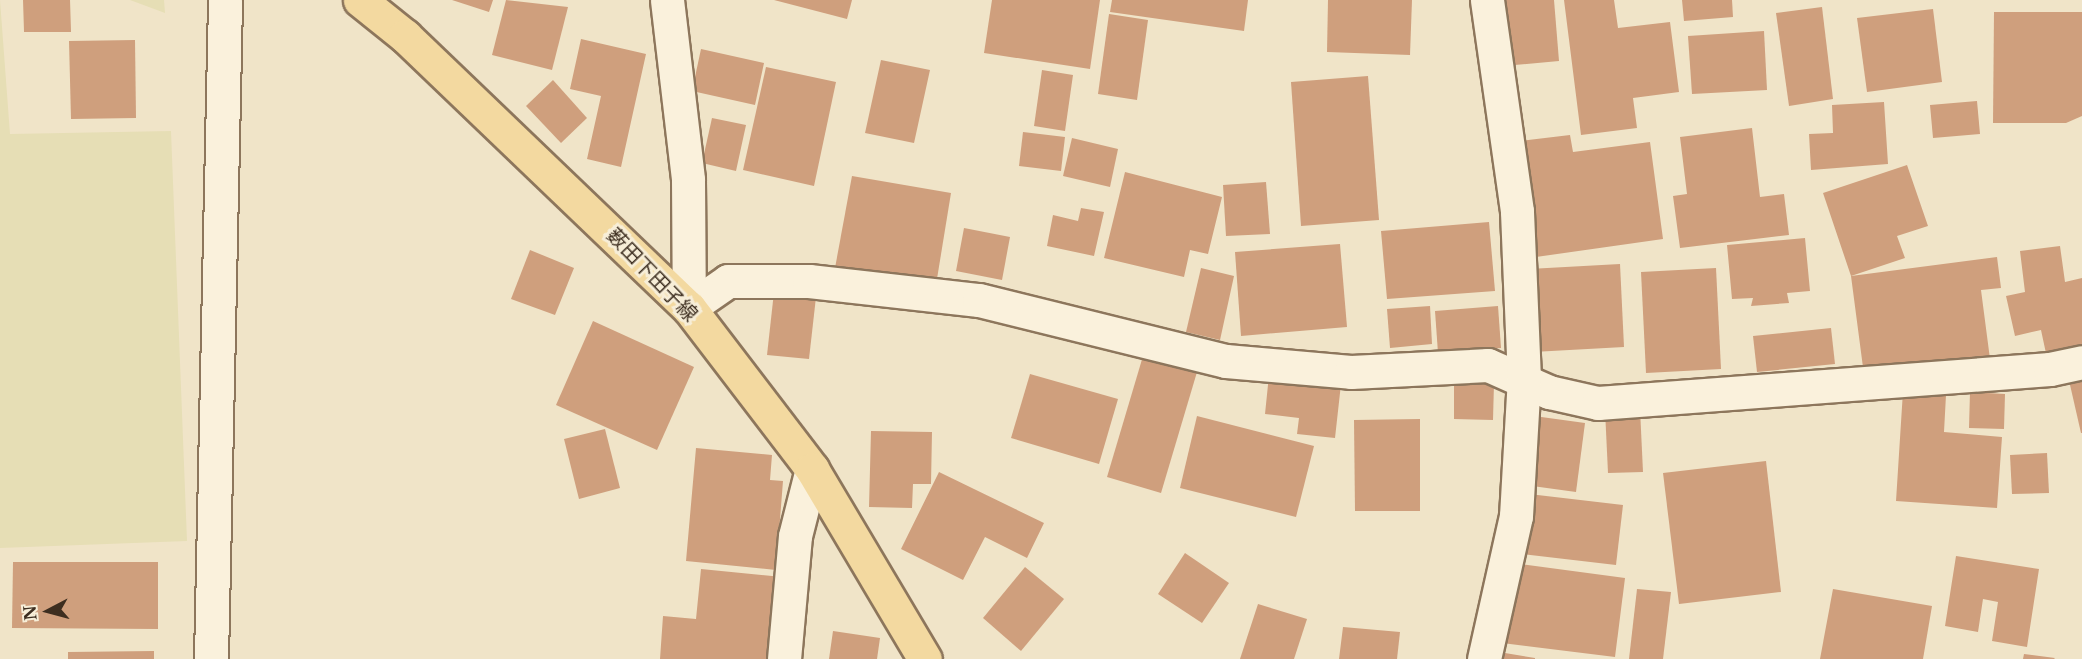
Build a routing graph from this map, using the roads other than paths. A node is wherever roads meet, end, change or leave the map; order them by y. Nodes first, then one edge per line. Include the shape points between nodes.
1 (225, 0) edge
2 (360, 0) edge
3 (667, 0) edge
4 (1487, 0) edge
5 (689, 308) junction
6 (2082, 362) edge
7 (1524, 379) junction
8 (812, 469) junction
9 (212, 659) edge
10 (784, 659) edge
11 (925, 659) edge
12 (1484, 659) edge

1 - 9 street
2 - 5 main road, 薮田下田子線 via 405,36
3 - 5 street via 688,180
4 - 7 street via 1517,211
5 - 7 street via 728,281 810,281 979,300 1226,361 1351,372 1488,365
5 - 8 main road, 薮田下田子線
6 - 7 street via 2050,369 1598,403 1550,392
7 - 12 street via 1516,516
8 - 10 street via 795,536
8 - 11 main road, 薮田下田子線

